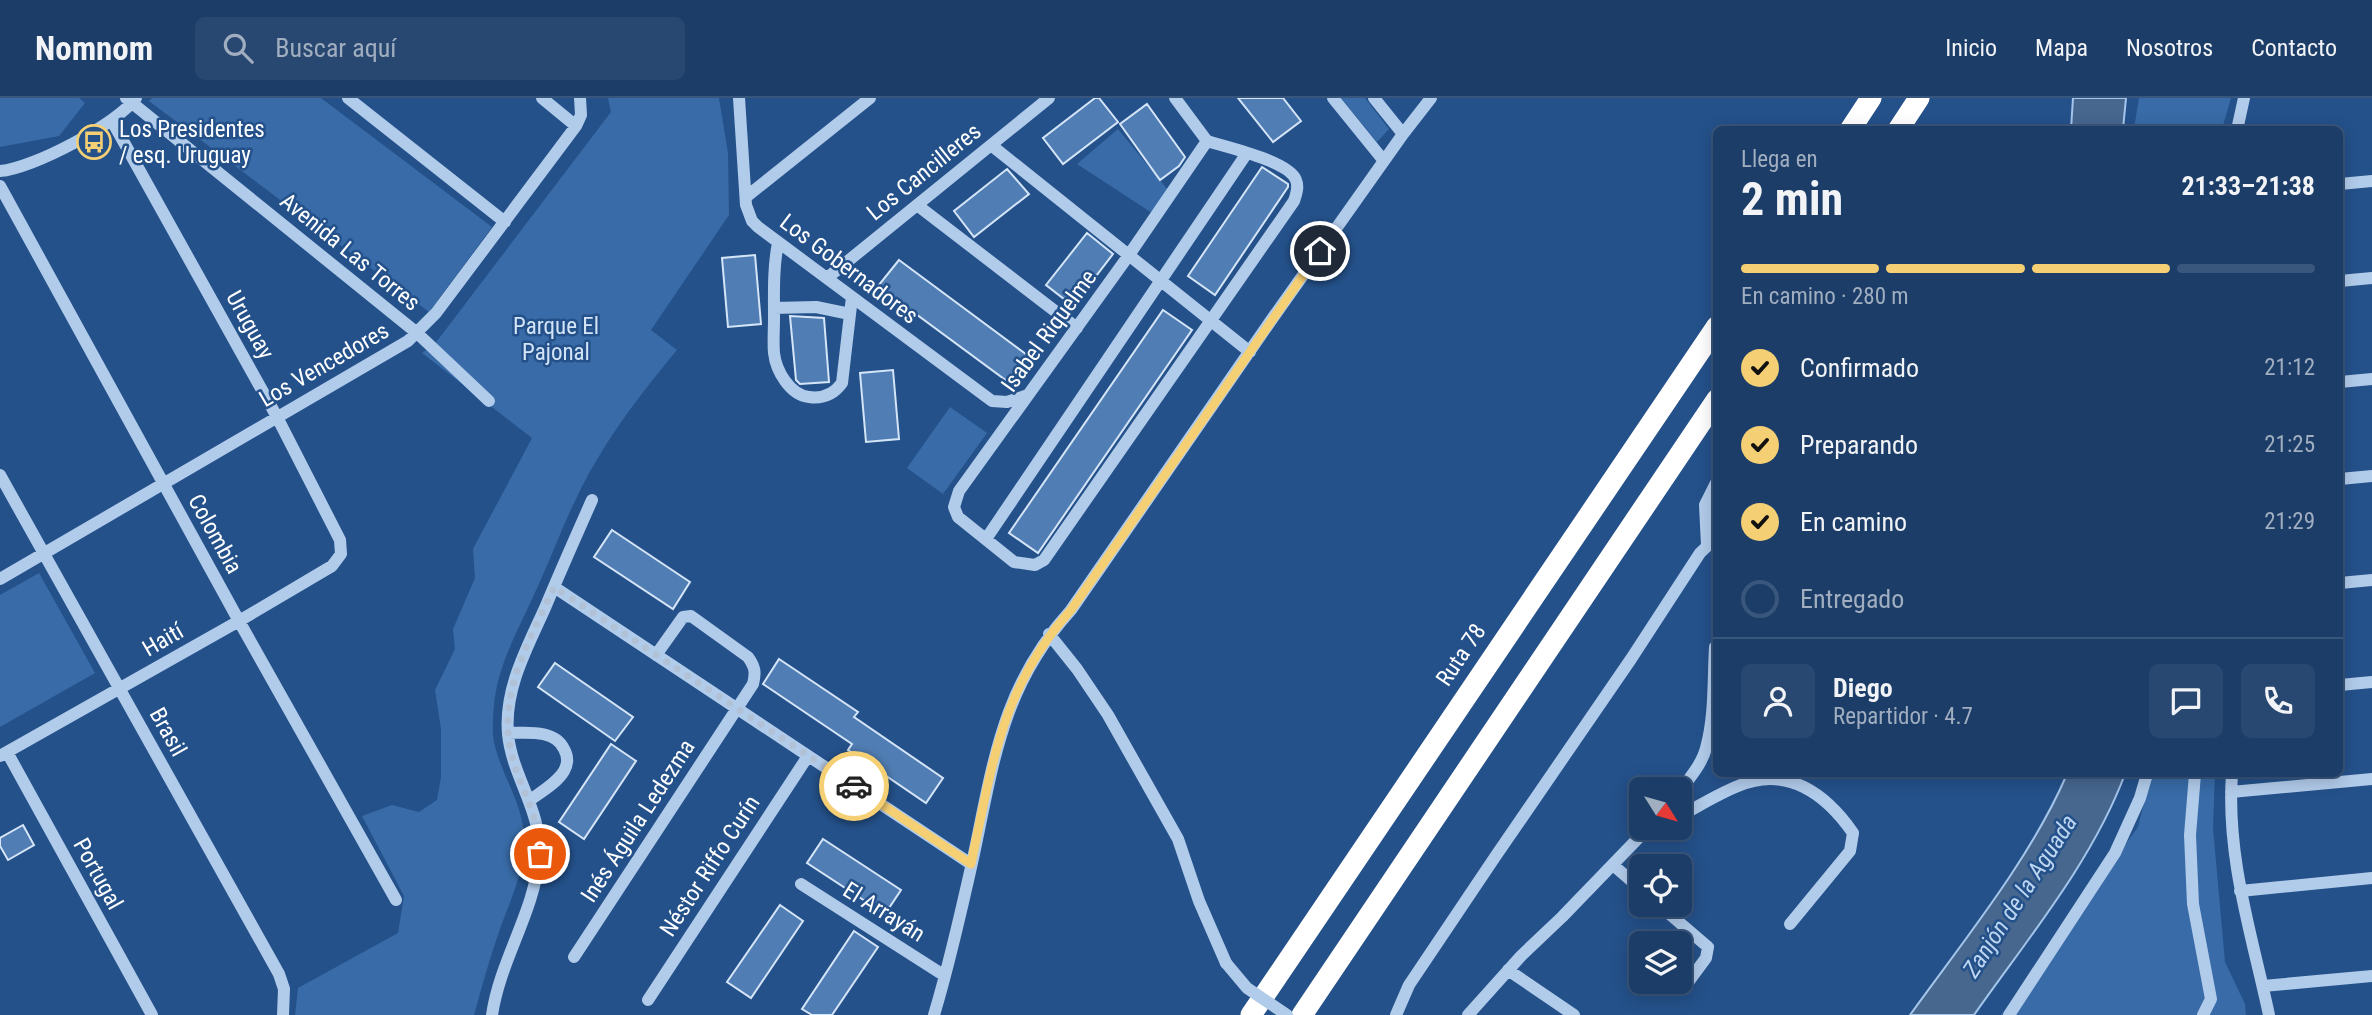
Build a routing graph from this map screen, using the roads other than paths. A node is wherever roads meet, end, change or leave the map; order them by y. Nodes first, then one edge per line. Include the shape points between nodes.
1 (348, 98) edge
2 (542, 98) edge
3 (579, 98) edge
4 (739, 98) edge
5 (870, 98) edge
6 (1049, 98) edge
7 (1175, 98) edge
8 (1333, 98) edge
9 (1374, 98) edge
10 (1871, 98) edge
11 (1919, 98) edge
12 (2244, 98) edge
13 (1428, 99) edge
14 (132, 100) edge
15 (112, 121) junction
16 (576, 126) junction
17 (1853, 126) edge
18 (1901, 126) edge
19 (2239, 126) edge
20 (1403, 134) junction
21 (1207, 141) junction
22 (991, 145) junction
23 (1247, 153) junction
24 (1384, 161) junction
25 (0, 171) edge
26 (2372, 181) edge
27 (2343, 184) edge
28 (0, 186) edge
29 (746, 197) junction
30 (917, 205) junction
31 (505, 222) junction
32 (778, 243) junction
33 (1129, 256) junction
34 (827, 278) junction
35 (2372, 278) edge
36 (2343, 281) edge
37 (1161, 283) junction
38 (852, 297) junction
39 (774, 308) junction
40 (850, 314) junction
41 (1211, 323) junction
42 (1077, 328) junction
43 (1713, 332) edge
44 (417, 333) junction
45 (1250, 352) junction
46 (2372, 379) edge
47 (2343, 382) edge
48 (1028, 394) junction
49 (489, 401) dead end
50 (1713, 405) edge
51 (277, 417) junction
52 (0, 475) edge
53 (2372, 476) edge
54 (2343, 479) edge
55 (163, 484) junction
56 (1713, 489) edge
57 (592, 500) dead end
58 (986, 539) junction
59 (1712, 541) edge
60 (44, 553) junction
61 (341, 554) joint
62 (0, 579) edge
63 (2372, 580) edge
64 (2343, 583) edge
65 (554, 587) junction
66 (239, 621) junction
67 (1049, 634) junction
68 (656, 655) junction
69 (2372, 682) edge
70 (2343, 685) edge
71 (120, 689) junction
72 (1713, 695) edge
73 (737, 708) junction
74 (508, 733) junction
75 (3, 754) edge
76 (808, 756) junction
77 (1690, 777) edge
78 (2146, 777) edge
79 (2195, 777) edge
80 (2232, 777) edge
81 (2372, 779) edge
82 (2231, 792) junction
83 (530, 800) junction
84 (1692, 810) edge
85 (1636, 840) edge
86 (971, 864) junction
87 (1613, 865) junction
88 (2372, 878) edge
89 (1629, 879) edge
90 (801, 884) dead end
91 (2240, 891) junction
92 (396, 900) dead end
93 (1673, 917) edge
94 (1790, 924) dead end
95 (1689, 931) edge
96 (1692, 933) edge
97 (575, 957) dead end
98 (1508, 970) junction
99 (945, 976) junction
100 (2372, 976) edge
101 (1692, 977) edge
102 (2263, 986) junction
103 (648, 1000) dead end
104 (152, 1015) edge
105 (283, 1015) edge
106 (492, 1015) edge
107 (934, 1015) edge
108 (1251, 1015) edge
109 (1287, 1015) edge
110 (1302, 1015) edge
111 (1396, 1015) edge
112 (1468, 1015) edge
113 (1574, 1015) edge
114 (2008, 1015) edge
115 (2203, 1015) edge
116 (2269, 1015) edge

1 - 31 street
2 - 16 street
3 - 16 street via 582,109
4 - 29 street, Los Gobernadores
5 - 29 street
6 - 22 street, Los Cancilleres
7 - 21 street
8 - 24 street
9 - 20 street
10 - 17 highway
11 - 18 highway
12 - 19 street
13 - 20 street
14 - 15 street
14 - 44 street, Avenida Las Torres
15 - 25 street via 26,166
15 - 51 street, Uruguay
16 - 31 street, Los Vencedores
20 - 24 street
21 - 23 street
21 - 33 street, Isabel Riquelme
22 - 30 street, Los Cancilleres
22 - 33 street
23 - 37 street
23 - 41 street via 1290,172 1298,188 1294,201
24 - 45 street
26 - 27 street
28 - 55 street, Colombia
29 - 32 street, Los Gobernadores via 752,221
30 - 34 street, Los Cancilleres
30 - 42 street
31 - 44 street, Los Vencedores
32 - 34 street, Los Gobernadores
32 - 39 street
33 - 37 street
33 - 42 street, Isabel Riquelme
34 - 38 street, Los Gobernadores
35 - 36 street
37 - 41 street
37 - 58 street
38 - 40 street
38 - 48 street, Los Gobernadores via 992,401 1007,402
39 - 40 street via 816,307
39 - 40 street via 774,354 780,375 806,397 836,392 842,383
41 - 45 street
41 - 58 street via 1044,560 1035,565 1014,562
42 - 48 street, Isabel Riquelme
43 - 108 highway, Ruta 78
44 - 49 street, Avenida Las Torres
44 - 51 street, Los Vencedores
45 - 67 street via 1071,610
46 - 47 street
48 - 58 street, Isabel Riquelme via 959,491 954,508 958,517
50 - 110 highway
51 - 55 street, Los Vencedores
51 - 61 street, Uruguay via 340,540
52 - 60 street, Brasil
53 - 54 street
55 - 60 street, Los Vencedores
55 - 66 street, Colombia
56 - 59 street via 1705,505
57 - 65 street
59 - 111 street via 1416,975
60 - 62 street, Los Vencedores
60 - 71 street, Brasil
61 - 66 street, Haití via 332,566
63 - 64 street
65 - 68 street
65 - 74 street via 516,674 508,705
66 - 71 street, Haití
66 - 92 street, Colombia
67 - 86 street via 1013,698
67 - 109 street, bridge via 1108,715 1178,839 1226,963 1247,988
68 - 73 street
68 - 73 street, Inés Águila Ledezma via 683,617 691,616 754,665 753,684
69 - 70 street
71 - 75 street, Haití
71 - 105 street, Brasil via 279,974 284,989
72 - 77 street via 1706,749
73 - 76 street
73 - 97 street, Inés Águila Ledezma
74 - 83 street
74 - 83 street via 553,737 568,756 565,770
75 - 104 street, Portugal
76 - 86 street
76 - 103 street, Néstor Riffo Curín
78 - 114 street via 2115,852
79 - 115 street via 2190,835 2193,904 2211,999
80 - 82 street
81 - 82 street
82 - 91 street
83 - 106 street via 539,839 538,869
84 - 94 street via 1741,785 1771,779 1800,783 1843,819 1853,833 1850,851
85 - 87 street
86 - 99 street
87 - 89 street
87 - 98 street
88 - 91 street
90 - 99 street, El Arrayán
91 - 102 street
93 - 95 street
96 - 101 street via 1708,947
98 - 112 street
98 - 113 street
99 - 107 street
100 - 102 street
102 - 116 street

